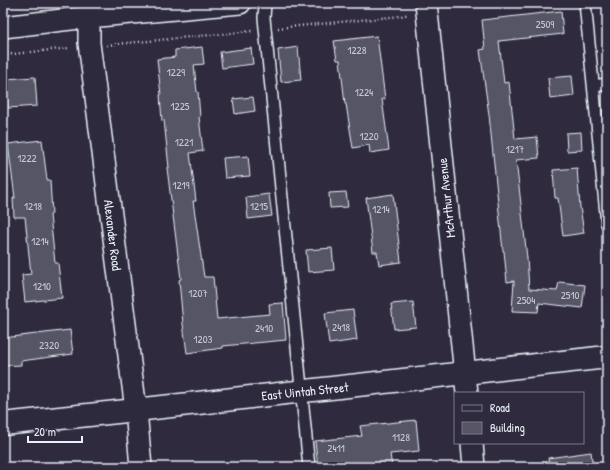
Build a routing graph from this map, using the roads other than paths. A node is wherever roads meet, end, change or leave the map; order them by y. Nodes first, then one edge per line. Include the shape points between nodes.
1 (240, 3) edge
2 (265, 3) edge
3 (585, 3) edge
4 (426, 6) edge
5 (89, 10) edge
6 (3, 27) edge
7 (607, 84) edge
8 (594, 86) junction
9 (607, 224) edge
10 (607, 358) edge
11 (466, 383) edge
12 (302, 391) junction
13 (136, 410) junction
14 (3, 424) edge
15 (472, 444) edge
16 (141, 467) edge
17 (309, 467) edge
18 (474, 467) edge

1 - 5 street
2 - 12 lane via 265,29
3 - 8 lane
4 - 11 street, McArthur Avenue
5 - 6 street
5 - 13 street, Alexander Road via 89,46
7 - 8 lane
8 - 9 lane
10 - 11 main road, East Uintah Street
11 - 12 main road, East Uintah Street
12 - 13 main road, East Uintah Street
12 - 17 lane
13 - 14 main road, East Uintah Street
13 - 16 street, Alexander Road
15 - 18 street

